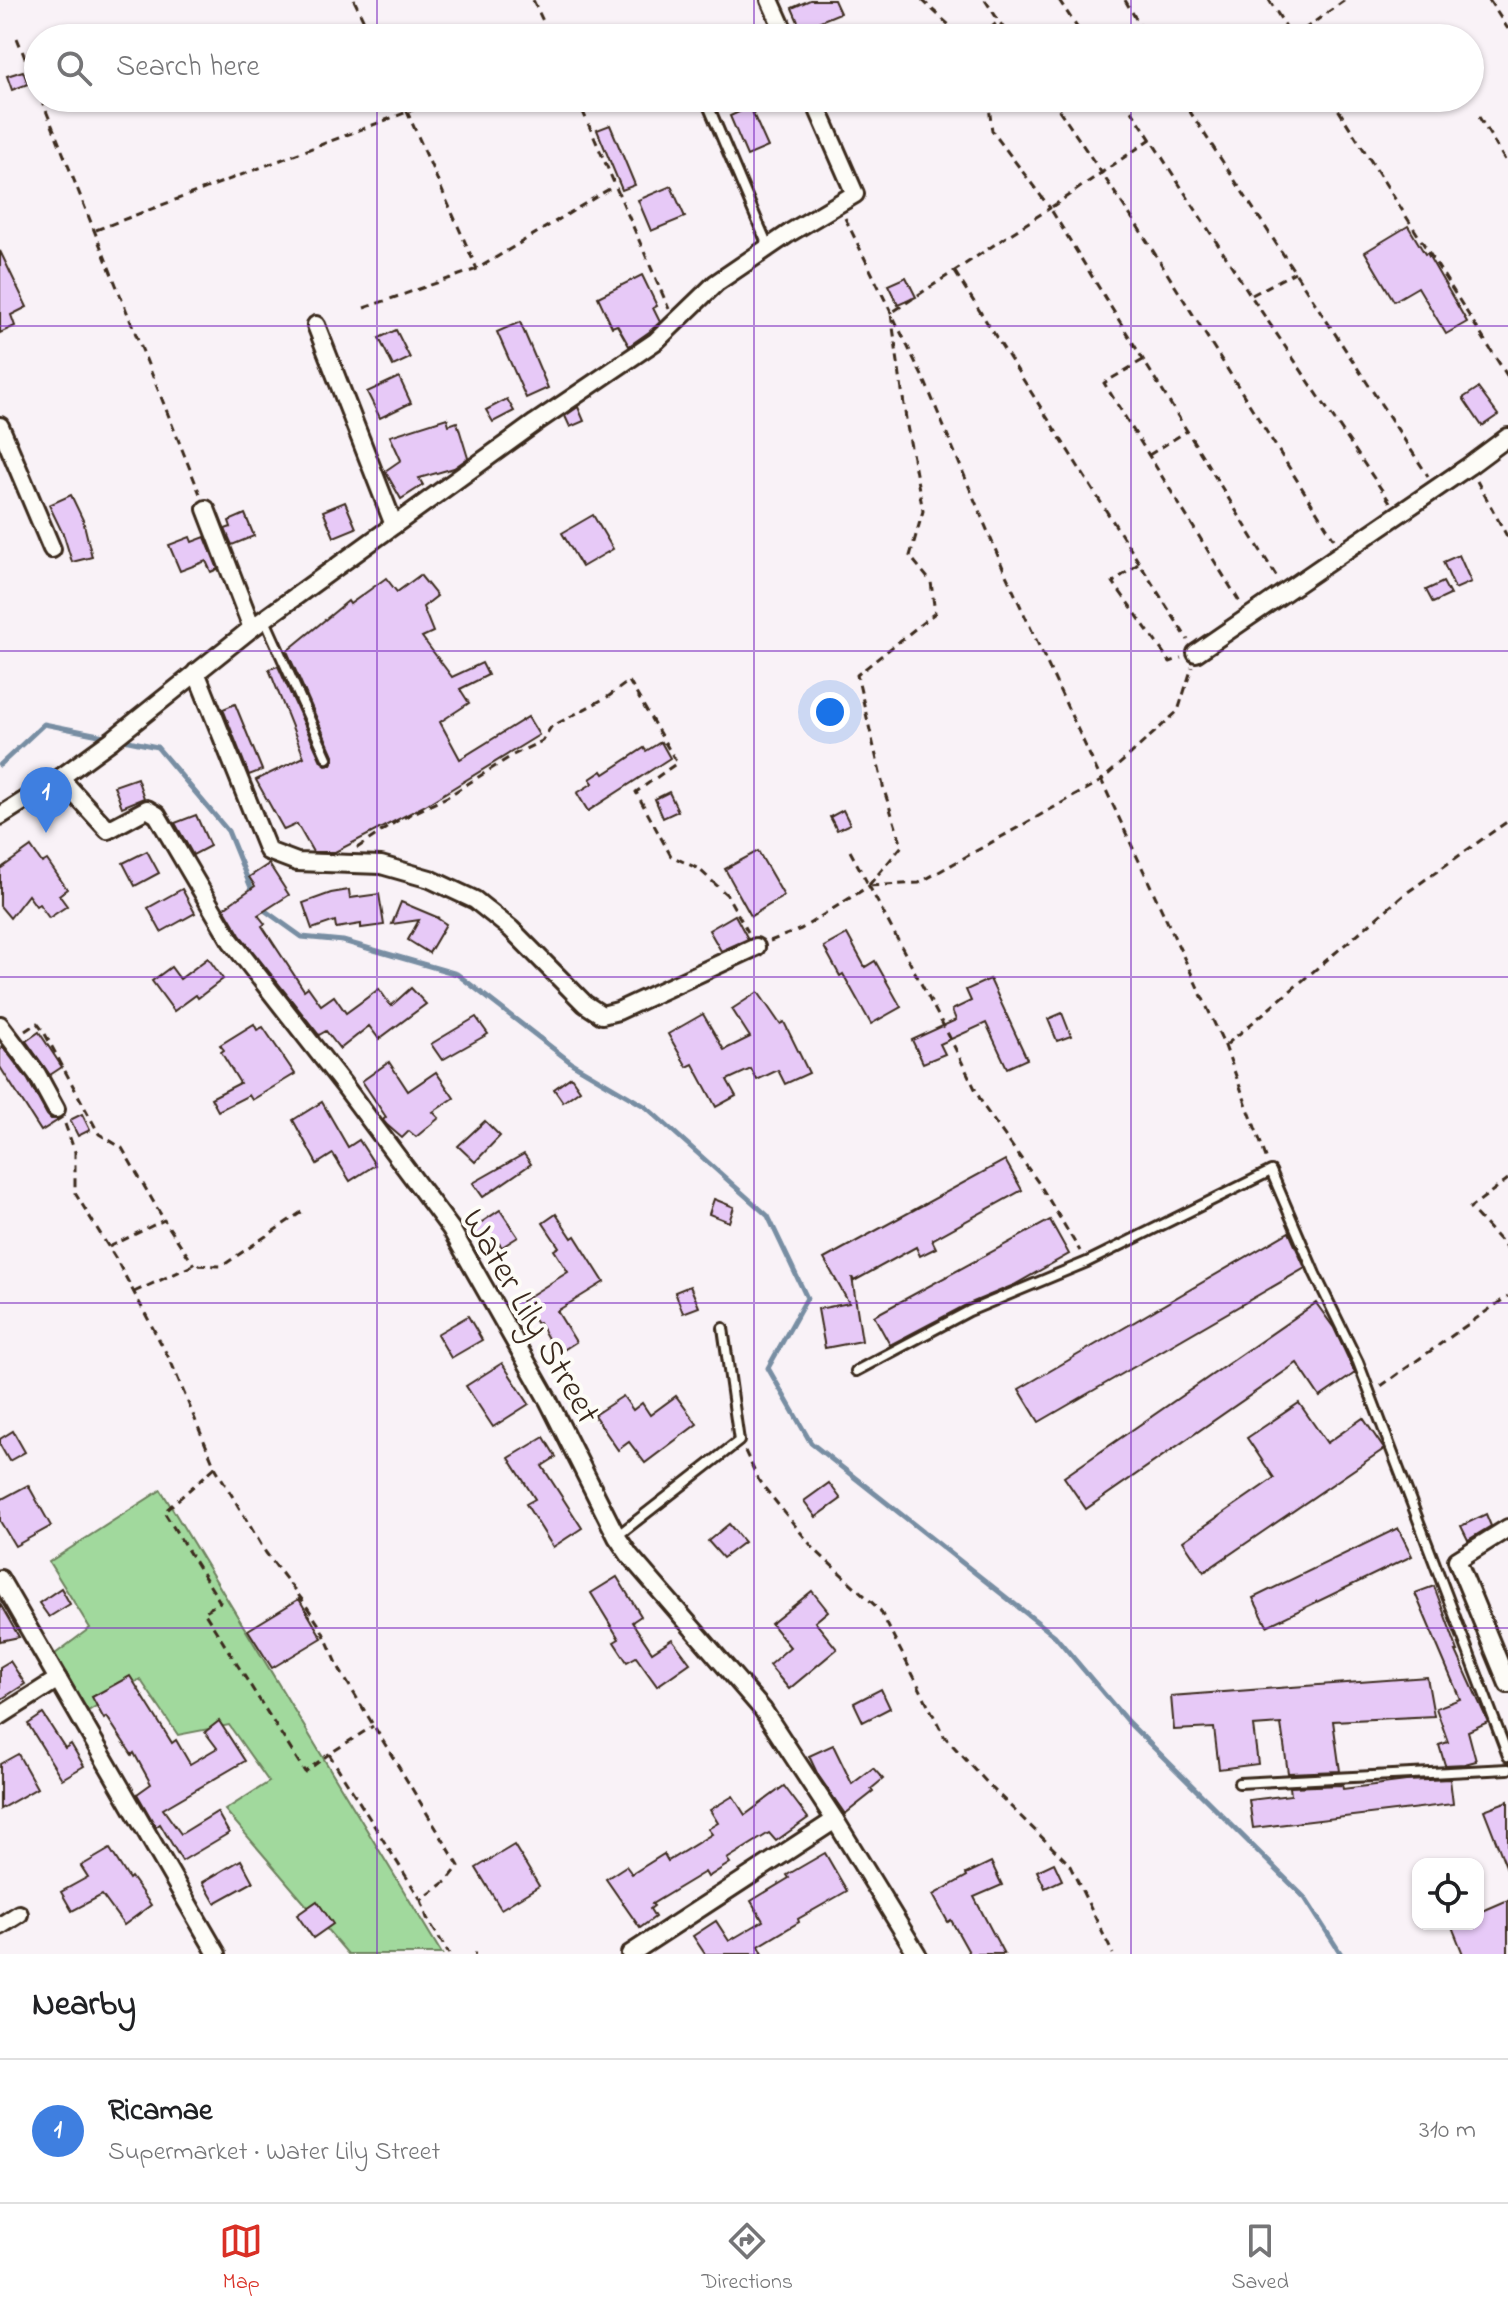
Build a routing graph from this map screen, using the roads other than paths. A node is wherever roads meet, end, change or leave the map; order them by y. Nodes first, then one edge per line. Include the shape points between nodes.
1 (770, 0) edge
2 (781, 24) edge
3 (711, 112) edge
4 (819, 112) edge
5 (769, 247) junction
6 (316, 325) dead end
7 (0, 426) edge
8 (1508, 437) edge
9 (206, 509) road end
10 (394, 525) junction
11 (52, 549) dead end
12 (258, 624) junction
13 (1196, 653) road end
14 (196, 672) junction
15 (327, 758) dead end
16 (60, 778) junction
17 (0, 816) edge
18 (756, 947) road end
19 (0, 1025) edge
20 (56, 1109) road end
21 (723, 1328) dead end
22 (856, 1371) dead end
23 (1508, 1528) edge
24 (617, 1537) junction
25 (0, 1579) edge
26 (58, 1679) junction
27 (1508, 1684) edge
28 (0, 1716) edge
29 (1508, 1756) edge
30 (1508, 1769) edge
31 (1239, 1783) dead end
32 (835, 1820) junction
33 (19, 1914) dead end
34 (0, 1926) edge
35 (217, 1954) edge
36 (630, 1954) edge
37 (917, 1954) edge

1 - 2 street
3 - 5 lane
4 - 5 street via 855,194
5 - 10 street via 716,283 656,341
6 - 10 street
7 - 11 street
8 - 13 street
9 - 12 street
10 - 12 street
12 - 14 street
12 - 15 lane
14 - 16 street
14 - 18 street via 268,851 297,862 381,865 475,900 602,1015
16 - 17 street
16 - 24 street, Water Lily Street via 108,830 147,809 157,815 231,941 451,1229 548,1400
19 - 20 street
21 - 24 lane via 739,1441
22 - 29 lane via 969,1311 1087,1262 1271,1171 1358,1362
23 - 27 street via 1457,1560
24 - 32 street, Water Lily Street via 763,1710
25 - 26 street
26 - 28 street
26 - 35 street
30 - 31 lane
32 - 36 street
32 - 37 street, Water Lily Street
33 - 34 street

